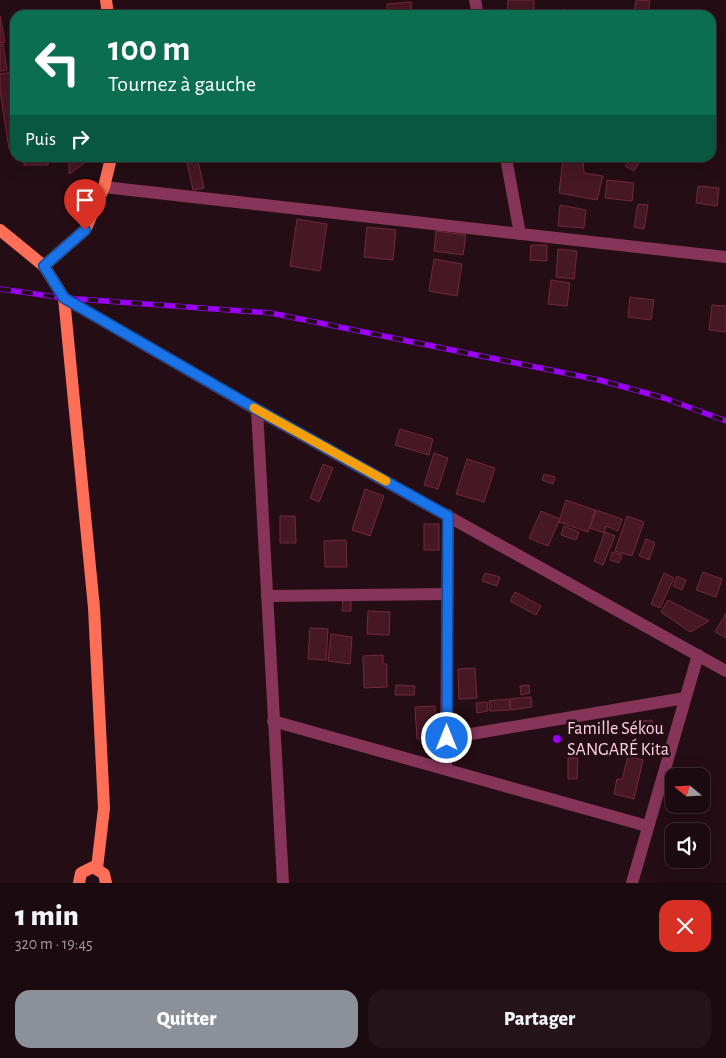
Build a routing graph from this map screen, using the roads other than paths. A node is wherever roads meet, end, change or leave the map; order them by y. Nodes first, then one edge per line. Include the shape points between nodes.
1 (110, 162) edge
2 (507, 162) edge
3 (104, 187) junction
4 (0, 230) edge
5 (520, 234) junction
6 (726, 257) edge
7 (44, 266) junction
8 (64, 298) junction
9 (258, 410) junction
10 (448, 516) junction
11 (448, 594) junction
12 (267, 596) junction
13 (698, 655) junction
14 (726, 671) edge
15 (685, 698) junction
16 (273, 721) junction
17 (447, 738) junction
18 (446, 769) junction
19 (647, 826) junction
20 (98, 868) junction
21 (79, 883) edge
22 (106, 883) edge
23 (284, 883) edge
24 (632, 883) edge

1 - 3 main road
2 - 5 street
3 - 5 street
3 - 7 main road via 85,230
4 - 7 main road
5 - 6 street
7 - 8 main road
8 - 9 street
8 - 20 main road via 94,608 104,808
9 - 10 street
9 - 12 street
10 - 11 street
10 - 13 street
11 - 12 street
11 - 17 street
12 - 16 street
13 - 14 street
13 - 15 street
15 - 17 street
15 - 19 street
16 - 18 street
16 - 23 street
17 - 18 street
18 - 19 street
19 - 24 street
20 - 21 main road via 81,873
20 - 22 main road

